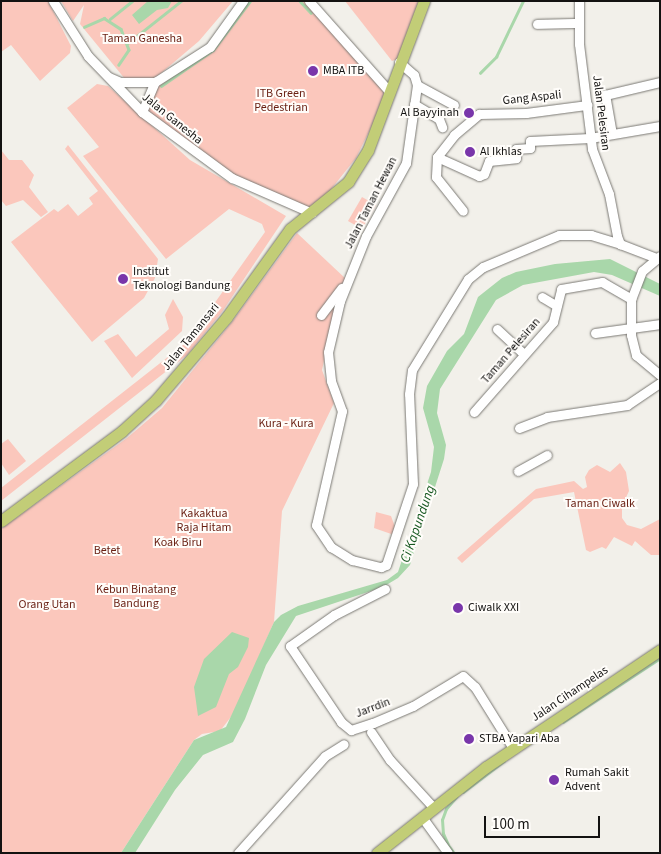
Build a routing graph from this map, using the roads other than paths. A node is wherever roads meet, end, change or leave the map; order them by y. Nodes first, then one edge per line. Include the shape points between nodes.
1 (53, 1) edge
2 (243, 1) edge
3 (310, 1) edge
4 (424, 1) edge
5 (579, 1) edge
6 (579, 23) junction
7 (537, 24) dead end
8 (399, 62) junction
9 (105, 75) junction
10 (156, 82) junction
11 (660, 82) edge
12 (418, 86) junction
13 (389, 91) junction
14 (414, 104) junction
15 (587, 105) junction
16 (454, 106) dead end
17 (142, 112) junction
18 (660, 126) edge
19 (442, 127) dead end
20 (612, 134) junction
21 (590, 138) junction
22 (437, 157) junction
23 (463, 211) dead end
24 (312, 213) junction
25 (620, 244) junction
26 (658, 257) edge
27 (347, 283) junction
28 (542, 297) dead end
29 (631, 299) junction
30 (558, 306) junction
31 (321, 315) dead end
32 (660, 324) edge
33 (497, 329) dead end
34 (631, 330) junction
35 (595, 332) dead end
36 (524, 354) junction
37 (660, 375) edge
38 (660, 383) edge
39 (474, 412) dead end
40 (519, 428) dead end
41 (547, 455) dead end
42 (518, 471) dead end
43 (1, 521) edge
44 (385, 589) dead end
45 (660, 650) edge
46 (371, 732) dead end
47 (344, 744) dead end
48 (513, 748) junction
49 (434, 808) junction
50 (422, 817) junction
51 (238, 853) edge
52 (377, 853) edge
53 (448, 853) edge

1 - 9 street, Jalan Ganesha via 78,43
2 - 10 street via 210,47
3 - 13 street
4 - 8 main road, Jalan Tamansari
5 - 6 street, Jalan Pelesiran
6 - 7 street
6 - 15 street, Jalan Pelesiran
8 - 12 street via 414,75
8 - 13 main road, Jalan Tamansari
9 - 10 street via 120,82
9 - 17 street, Jalan Ganesha
10 - 17 street
11 - 20 street via 605,95
12 - 14 street, Jalan Taman Hewan
12 - 16 street
13 - 24 main road, Jalan Tamansari via 358,167 344,187
14 - 19 street via 438,119
14 - 27 street, Jalan Taman Hewan via 406,163 366,236
15 - 21 street, Jalan Pelesiran
15 - 22 street, Gang Aspali via 526,113 479,114 454,135
17 - 24 street, Jalan Ganesha via 232,178
18 - 20 street
20 - 21 street
21 - 22 street via 530,141 530,148 516,149 516,158 489,161 484,174 479,176
21 - 25 street, Jalan Pelesiran via 609,194
22 - 23 street via 436,177
24 - 43 main road, Jalan Tamansari via 290,229 226,318 156,400 122,431
25 - 26 street
25 - 27 street, Jalan Taman Hewan via 591,235 559,235 483,267 465,282 412,370 409,405 414,484 390,557 380,568 343,555 326,541 316,525 342,411 328,365 340,301
26 - 29 street via 642,272
27 - 31 street
28 - 30 street
29 - 30 street, Taman Pelesiran via 610,285 596,281 561,289
29 - 34 street
30 - 36 street, Taman Pelesiran via 553,322
32 - 34 street
33 - 36 street
34 - 35 street
34 - 37 street via 636,356
36 - 39 street, Taman Pelesiran
38 - 40 street via 627,405 547,417
41 - 42 street
44 - 48 street, Jarrdin via 334,615 290,646 341,722 351,730 373,723 412,706 463,676 475,687
45 - 48 main road, Jalan Cihampelas
46 - 49 street via 390,760
47 - 51 street via 325,756
48 - 49 main road, Jalan Cihampelas
49 - 50 main road, Jalan Cihampelas
50 - 52 main road, Jalan Cihampelas
50 - 53 street

